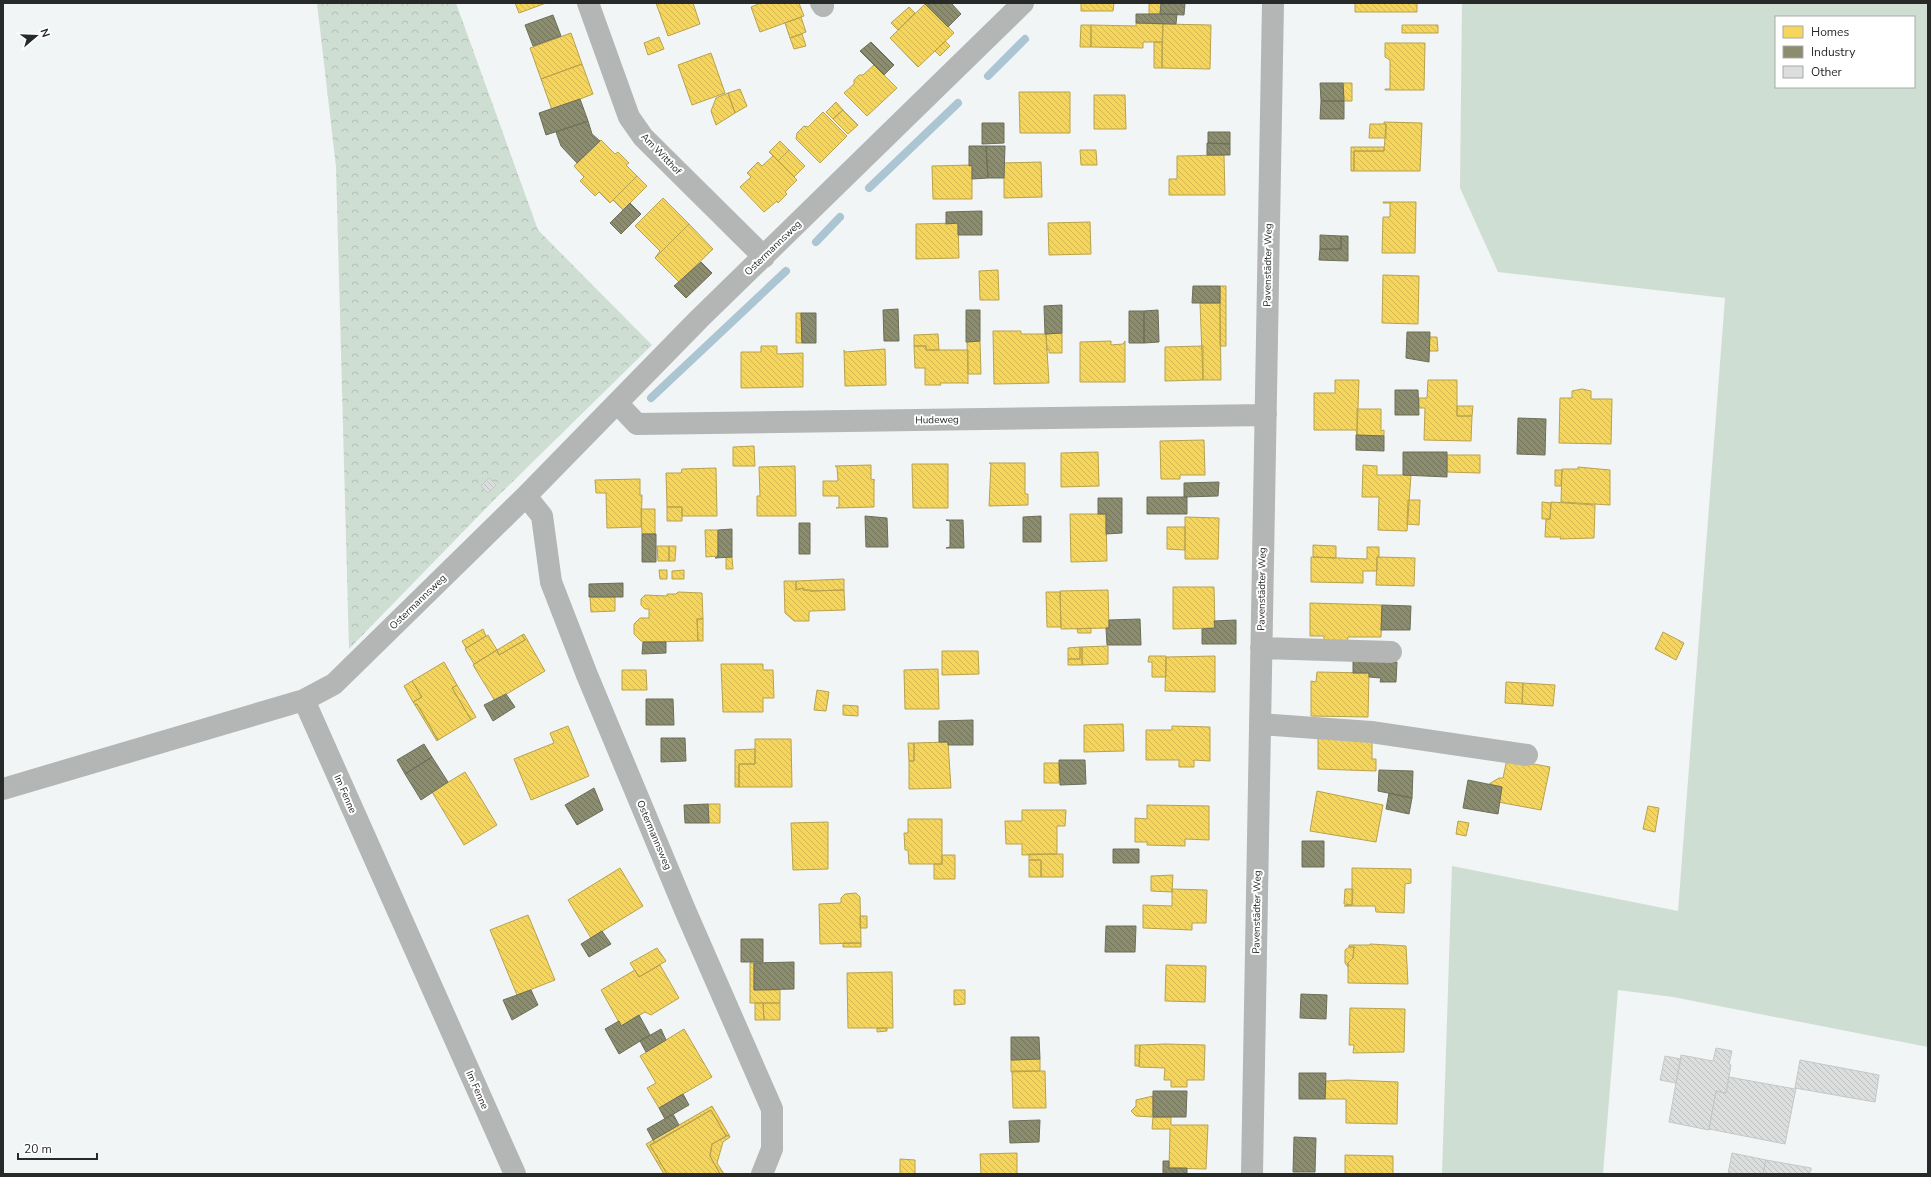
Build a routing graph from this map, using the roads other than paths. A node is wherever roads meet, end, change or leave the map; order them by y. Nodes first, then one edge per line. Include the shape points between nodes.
1 (588, 3) edge
2 (1023, 3) edge
3 (1273, 3) edge
4 (764, 257) junction
5 (617, 403) junction
6 (1266, 415) junction
7 (526, 496) junction
8 (1261, 648) junction
9 (1391, 652) dead end
10 (304, 700) junction
11 (1260, 724) junction
12 (1527, 755) dead end
13 (3, 789) edge
14 (515, 1174) edge
15 (762, 1174) edge
16 (1252, 1174) edge

1 - 4 street, Am Witthof via 629,117 640,132
2 - 4 street, Ostermannsweg
3 - 6 street, Pavenstädter Weg
4 - 5 street, Ostermannsweg
5 - 6 street, Hudeweg via 637,424
5 - 7 street, Ostermannsweg
6 - 8 street, Pavenstädter Weg
7 - 10 street, Ostermannsweg via 334,684
7 - 15 street, Ostermannsweg via 542,516 551,582 587,675 772,1109 772,1149
8 - 9 street
8 - 11 street, Pavenstädter Weg
10 - 13 street
10 - 14 street, Im Fenne
11 - 12 street via 1371,732
11 - 16 street, Pavenstädter Weg

